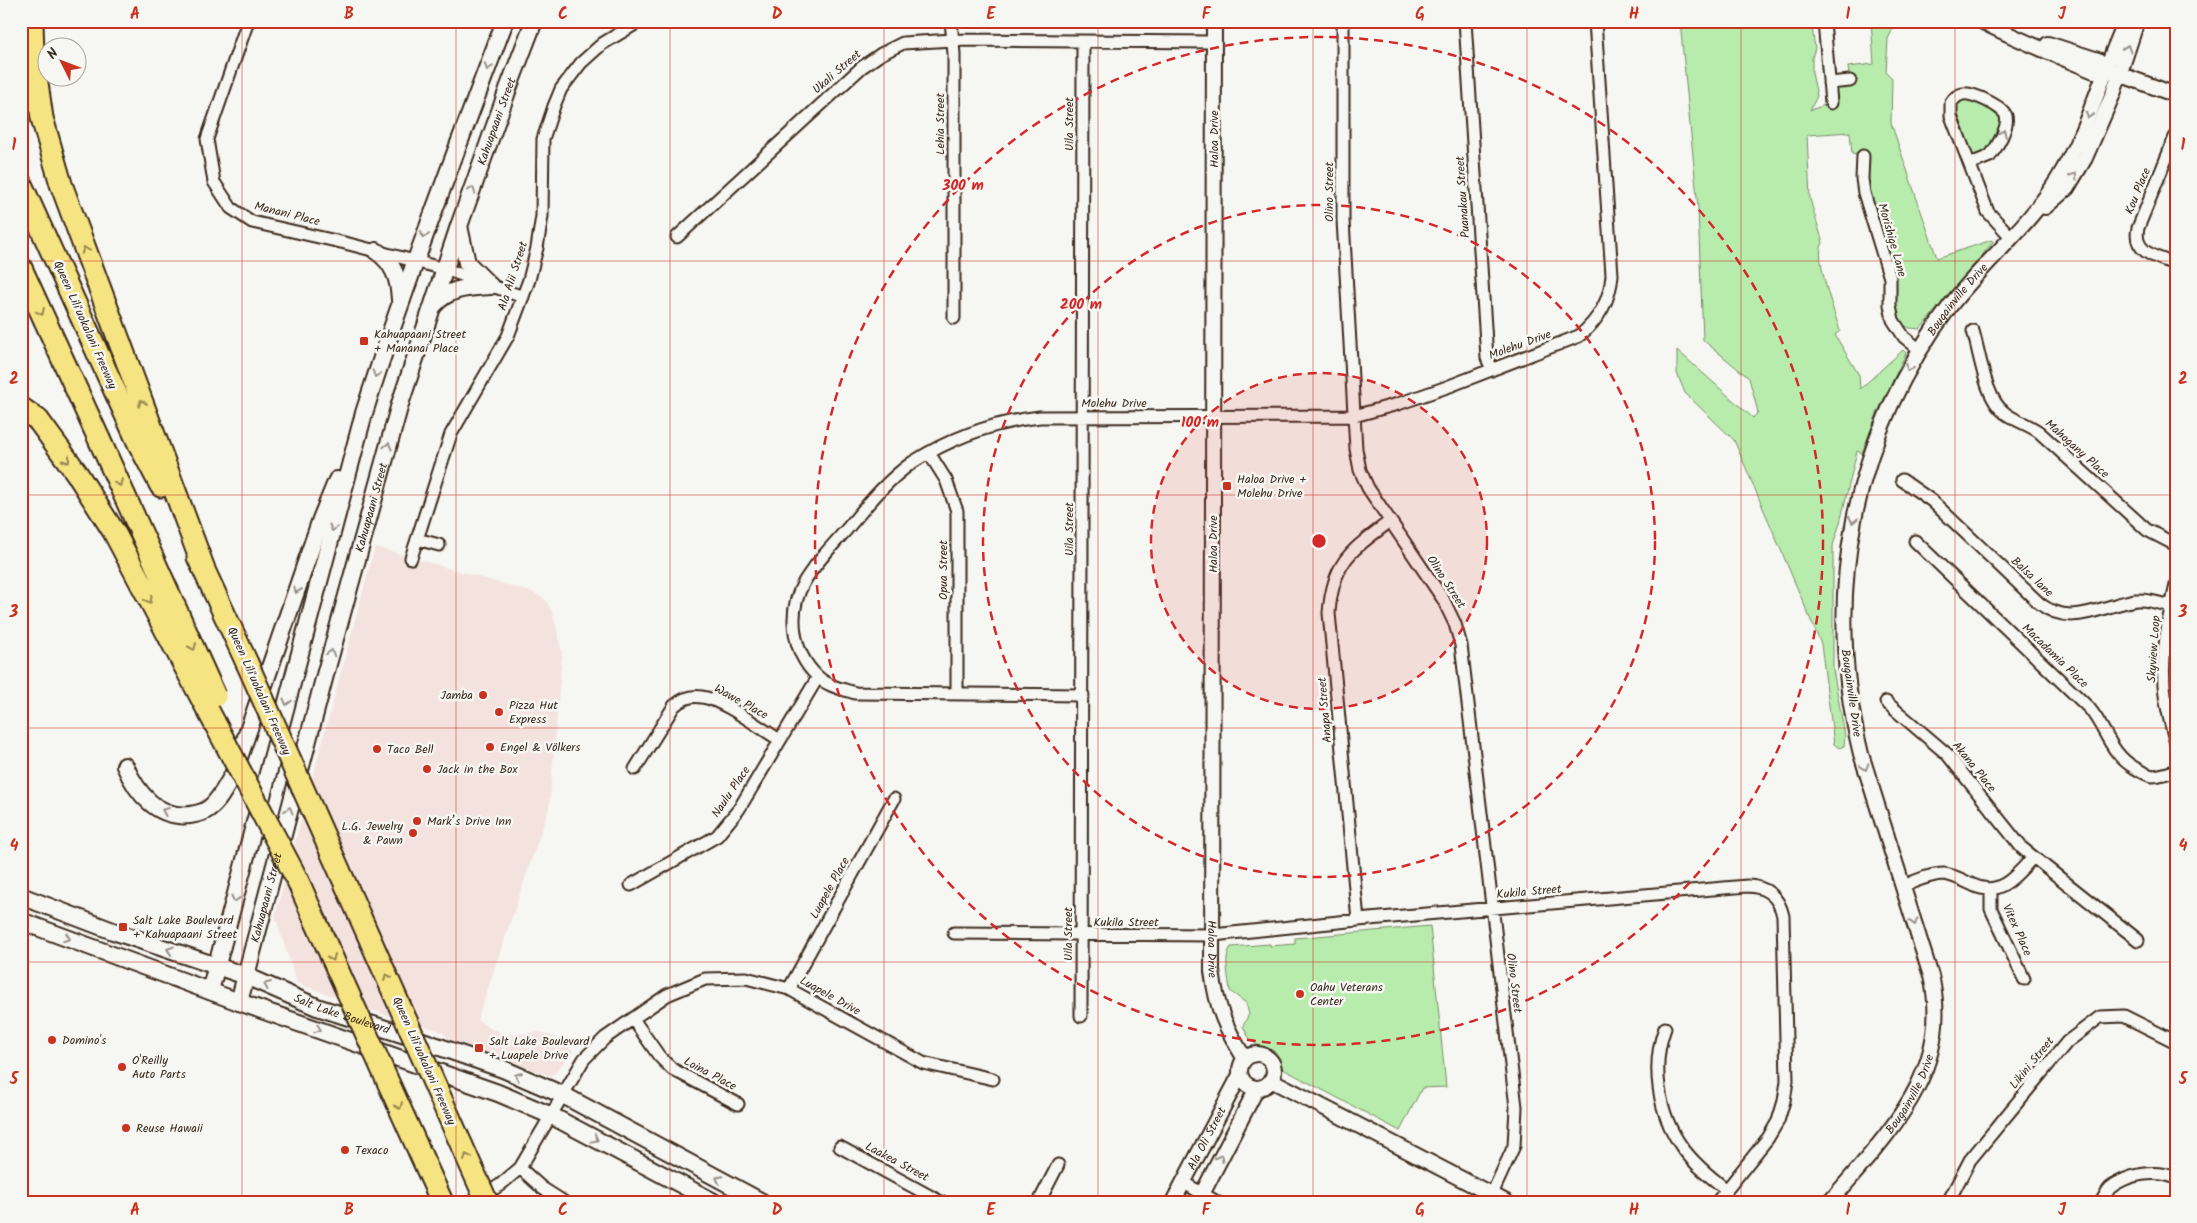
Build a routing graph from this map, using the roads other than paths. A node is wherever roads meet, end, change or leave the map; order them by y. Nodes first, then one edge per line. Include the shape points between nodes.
1 (32, 21) edge
2 (248, 21) edge
3 (506, 21) edge
4 (534, 21) edge
5 (640, 21) edge
6 (951, 21) edge
7 (1214, 21) edge
8 (1343, 21) edge
9 (1464, 21) edge
10 (1595, 21) edge
11 (1824, 21) edge
12 (1981, 21) edge
13 (2126, 21) edge
14 (2137, 21) edge
15 (953, 40) junction
16 (1214, 42) junction
17 (1083, 43) junction
18 (2105, 69) junction
19 (2119, 74) junction
20 (1850, 81) dead end
21 (1829, 83) junction
22 (2176, 95) edge
23 (1831, 103) dead end
24 (2175, 137) edge
25 (1863, 156) dead end
26 (1970, 164) junction
27 (21, 184) edge
28 (2027, 221) junction
29 (459, 226) junction
30 (676, 237) dead end
31 (2012, 238) junction
32 (376, 251) junction
33 (414, 262) junction
34 (2176, 264) edge
35 (21, 268) edge
36 (445, 269) junction
37 (490, 286) junction
38 (523, 297) junction
39 (400, 304) junction
40 (434, 305) junction
41 (954, 318) dead end
42 (1973, 330) dead end
43 (1920, 350) junction
44 (1492, 370) junction
45 (364, 413) junction
46 (30, 414) edge
47 (1082, 416) junction
48 (1354, 416) junction
49 (1213, 417) junction
50 (149, 446) junction
51 (929, 453) junction
52 (1902, 480) dead end
53 (1389, 522) junction
54 (417, 539) junction
55 (1916, 542) dead end
56 (439, 545) dead end
57 (2176, 545) edge
58 (411, 558) dead end
59 (2176, 585) edge
60 (2171, 606) junction
61 (2170, 661) edge
62 (818, 677) junction
63 (958, 694) junction
64 (1082, 694) junction
65 (1886, 702) dead end
66 (780, 740) junction
67 (2176, 744) edge
68 (125, 766) dead end
69 (636, 769) dead end
70 (2176, 771) edge
71 (894, 799) dead end
72 (2033, 857) junction
73 (298, 881) junction
74 (631, 885) dead end
75 (1903, 886) junction
76 (1991, 890) junction
77 (21, 896) edge
78 (1492, 909) junction
79 (1358, 920) junction
80 (21, 921) edge
81 (954, 933) dead end
82 (1213, 935) junction
83 (1082, 936) junction
84 (2138, 940) dead end
85 (216, 966) junction
86 (246, 976) junction
87 (2024, 979) dead end
88 (789, 989) junction
89 (210, 991) junction
90 (239, 1002) junction
91 (1081, 1016) dead end
92 (633, 1019) junction
93 (1665, 1028) dead end
94 (2176, 1042) edge
95 (1245, 1059) junction
96 (1240, 1075) junction
97 (993, 1079) dead end
98 (1271, 1080) junction
99 (1257, 1088) junction
100 (563, 1095) junction
101 (738, 1104) dead end
102 (552, 1116) junction
103 (840, 1147) dead end
104 (1058, 1165) dead end
105 (520, 1168) junction
106 (2176, 1178) edge
107 (1184, 1183) junction
108 (1726, 1190) junction
109 (1492, 1194) junction
110 (1200, 1198) edge
111 (442, 1202) edge
112 (473, 1202) edge
113 (487, 1202) edge
114 (564, 1202) edge
115 (714, 1202) edge
116 (762, 1202) edge
117 (941, 1202) edge
118 (1039, 1202) edge
119 (1173, 1202) edge
120 (1218, 1202) edge
121 (1506, 1202) edge
122 (1717, 1202) edge
123 (1830, 1202) edge
124 (1948, 1202) edge
125 (2101, 1202) edge

50 -> 1 highway via 42,118
2 - 32 street, Manani Place via 207,139 214,182 231,208 252,222
3 -> 33 main road
29 -> 4 main road, Kahuapaani Street
5 - 38 street, Ala Alii Street via 611,38 581,62 554,106 543,139 540,231
6 - 15 street, Lehia Street
7 - 16 street, Haloa Drive
8 - 48 street, Olino Street via 1343,220
9 - 44 street, Puanakau Street via 1487,358
10 - 44 street, Molehu Drive via 1612,275 1609,295 1599,316 1579,336
11 - 21 street
12 - 18 street via 2094,72
13 - 18 street
19 -> 14 street
15 - 17 street, Ukali Street
15 - 30 street, Ukali Street via 903,43 867,62
15 - 41 street, Lehia Street
16 - 17 street, Ukali Street
16 - 49 street, Haloa Drive
17 - 47 street, Uila Street
18 - 19 street
18 -> 28 street via 2073,151 2058,180
19 - 22 street
28 -> 19 street via 2067,188 2085,158
20 - 21 street
21 - 23 street
24 - 34 street, Kou Place via 2136,236 2144,252
25 - 43 street, Morishige Lane via 1864,192 1890,278 1893,320 1904,337
26 -> 26 street via 1990,156 2007,120 2000,108 1964,94 1953,100 1950,110
26 - 31 street via 1988,212
27 - 50 highway, Queen Liliʻuokalani Freeway
28 - 31 street, Bougainville Drive
29 - 36 main road, Kahuapaani Street
29 - 37 main road via 467,264
31 - 43 street, Bougainville Drive via 1951,305
32 - 33 street, Manani Place
32 - 39 main road via 390,263 395,274
33 - 36 street, Manani Place
33 - 39 main road
35 -> 73 highway, bridge
36 - 37 street, Manani Place
36 - 40 main road, Kahuapaani Street
37 - 38 street, Manani Place
37 - 40 main road via 455,289
38 - 54 street, Ala Alii Street via 503,344 451,434
39 -> 45 main road
86 -> 40 main road, Kahuapaani Street via 400,404
42 - 57 street, Mahogany Place via 1990,392 1999,408 2035,429 2147,530
43 -> 75 street, Bougainville Drive via 1884,420 1864,476 1853,521 1843,613 1853,725
44 - 48 street, Molehu Drive via 1398,404
45 -> 68 main road via 321,519 233,775 221,796 208,809 197,814 165,813 140,793
45 -> 85 main road
46 -> 73 highway, bridge via 76,472 114,532
47 - 49 street, Molehu Drive
47 - 51 street, Molehu Drive via 1025,419 990,426
47 - 64 street, Uila Street
48 - 49 street, Molehu Drive
48 - 53 street, Olino Street via 1360,470
49 - 82 street, Haloa Drive
113 -> 50 highway, Queen Liliʻuokalani Freeway, bridge
51 - 62 street, Molehu Drive via 876,494 804,582 794,607 794,632 802,655
51 - 63 street, Opua Street via 946,480 957,511
52 - 60 street, Balsa lane via 1932,501 2039,603 2053,612 2080,615 2137,600
53 - 78 street, Olino Street via 1443,599 1458,634
53 - 79 street, Anapa Street via 1347,557 1336,576 1330,598
54 - 56 street
54 - 58 street, Ala Alii Street
55 - 70 street, Macadamia Place via 2089,708 2113,749 2124,761 2153,776
59 - 60 street, Skyview Loop
60 - 61 street, Skyview Loop
61 - 67 street, Skyview Loop via 2165,695
62 - 63 street, Molehu Drive via 855,693
62 - 66 street, Naulu Place
63 - 64 street, Molehu Drive
64 - 83 street, Uila Street
65 - 72 street, Akana Place via 1947,754 2010,836
66 - 69 street, Wawe Place via 715,701 691,696 674,706
66 - 74 street, Naulu Place via 739,809 717,836
71 - 88 street, Luapele Place
72 - 76 street via 2013,879
72 - 84 street, Akana Place
73 -> 111 highway, bridge
75 - 76 street via 1941,874
75 -> 123 street, Bougainville Drive via 1935,994 1932,1049 1921,1081 1908,1103
76 - 87 street, Vitex Place via 1992,912
85 -> 77 main road, Salt Lake Boulevard
78 - 79 street, Kukila Street
78 - 108 street, Kukila Street via 1747,886 1765,890 1778,902 1783,916 1787,1081 1784,1101 1768,1138
78 - 109 street, Olino Street via 1516,1125 1514,1146
79 - 82 street, Kukila Street
80 -> 89 main road, Salt Lake Boulevard
81 - 83 street, Kukila Street
82 - 83 street, Kukila Street
82 - 95 street, Haloa Drive via 1212,972 1216,1001
83 - 91 street, Uila Street
85 - 86 main road, Salt Lake Boulevard
85 - 89 main road
86 - 90 main road, Kahuapaani Street
100 -> 86 main road, Salt Lake Boulevard via 503,1069 318,1007
88 - 92 street, Luapele Drive via 746,978 705,979 667,995
88 - 97 street, Luapele Drive via 923,1063
89 - 90 main road, Salt Lake Boulevard
90 -> 102 main road, Salt Lake Boulevard via 471,1083
92 - 100 street, Luapele Drive via 605,1038 584,1059
92 - 101 street, Loina Place via 658,1056 672,1069
93 - 108 street via 1657,1060 1665,1113 1688,1154
94 - 124 street, Likini Street via 2124,1016 2100,1017 2061,1049 1970,1160
95 - 96 street
95 - 98 street via 1255,1054 1266,1056 1273,1065
96 - 99 street via 1248,1086
96 - 107 street, Ala Oli Street
98 - 99 street
98 - 109 street
110 -> 99 street, Ala Oli Street
100 - 102 street, Luapele Drive
116 -> 100 main road, Salt Lake Boulevard
102 - 105 street, Luapele Drive
102 -> 115 main road, Salt Lake Boulevard
103 - 117 street, Laakea Street
104 - 118 street
105 - 112 street, Luapele Drive
105 - 114 street
106 - 125 street via 2167,1174 2136,1174 2110,1189
107 - 110 street
107 - 119 street, Ala Oli Street
108 - 122 street, Kukila Street
109 - 121 street
110 - 120 street

